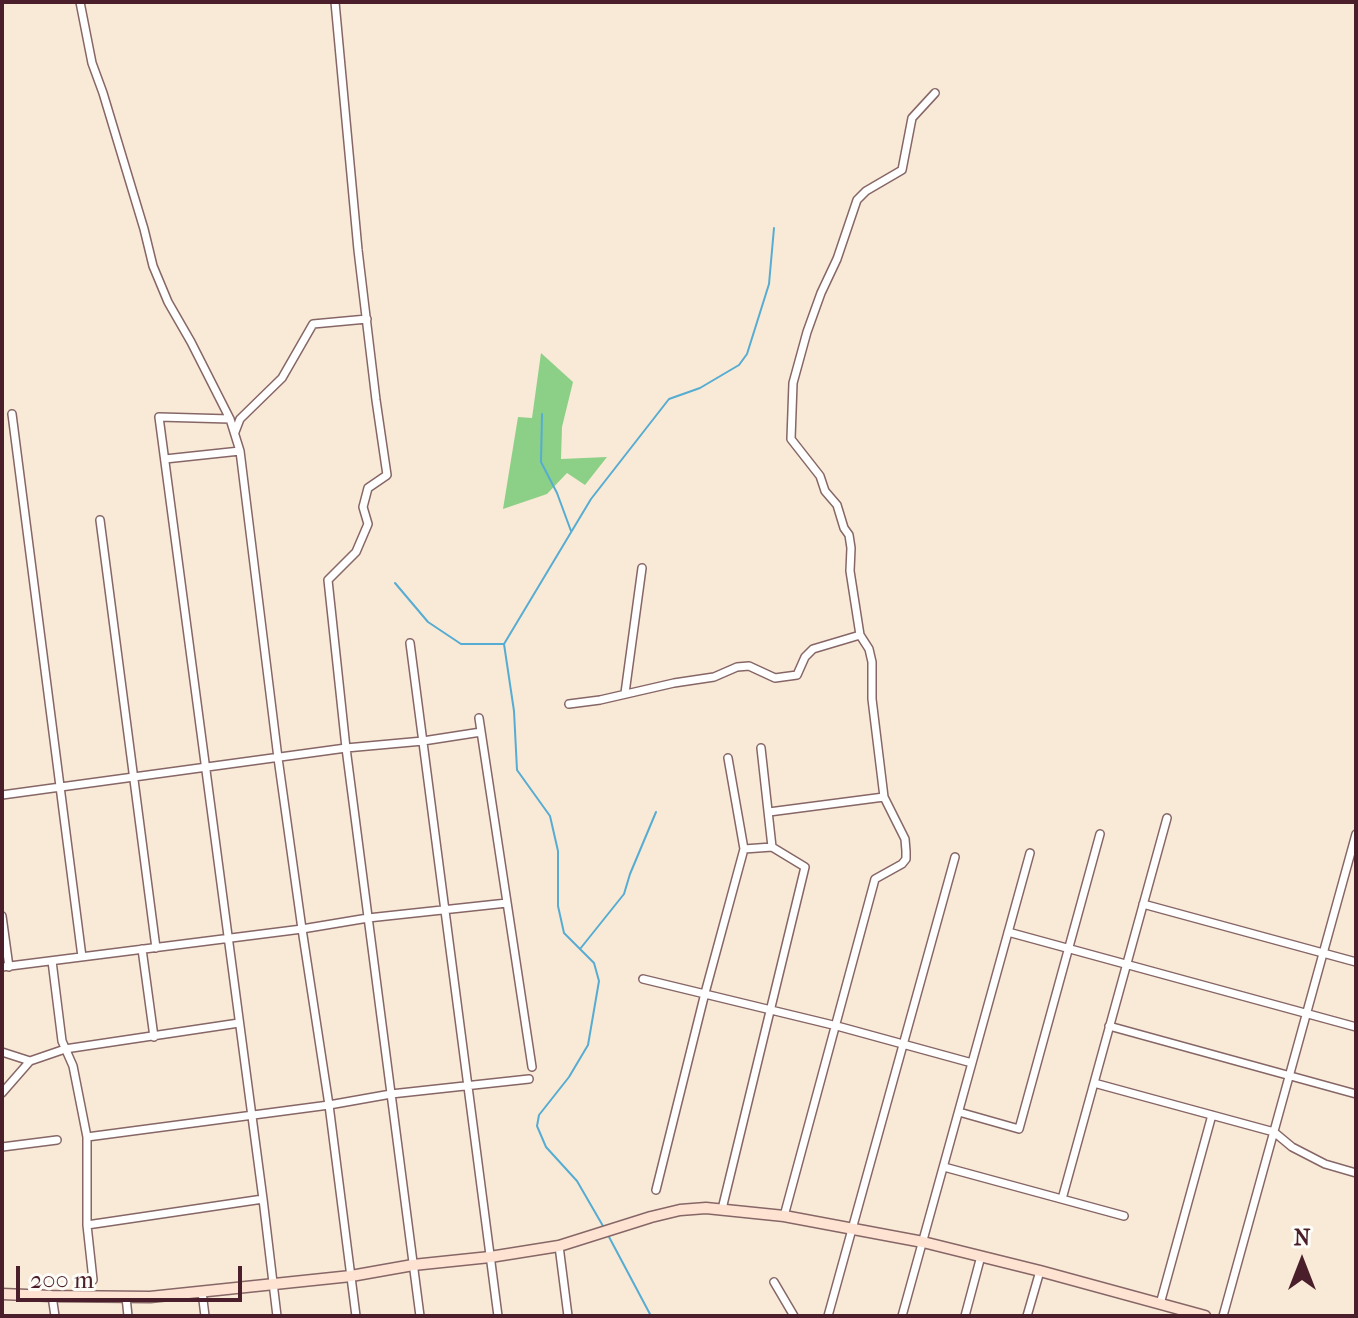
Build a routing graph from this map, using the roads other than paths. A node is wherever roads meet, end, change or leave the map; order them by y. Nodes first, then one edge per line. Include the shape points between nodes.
1 (80, 2) edge
2 (335, 2) edge
3 (935, 93) dead end
4 (367, 319) junction
5 (12, 414) dead end
6 (230, 419) junction
7 (235, 432) junction
8 (240, 451) junction
9 (165, 459) junction
10 (100, 520) dead end
11 (642, 568) dead end
12 (860, 635) junction
13 (410, 643) dead end
14 (625, 693) junction
15 (569, 704) dead end
16 (479, 718) dead end
17 (481, 732) junction
18 (423, 741) junction
19 (346, 748) junction
20 (761, 748) dead end
21 (278, 758) junction
22 (728, 758) dead end
23 (206, 769) junction
24 (133, 778) junction
25 (60, 787) junction
26 (2, 795) edge
27 (884, 797) junction
28 (769, 812) junction
29 (1167, 818) dead end
30 (1100, 834) dead end
31 (1355, 838) edge
32 (772, 847) junction
33 (744, 849) junction
34 (1030, 853) dead end
35 (955, 857) dead end
36 (507, 903) junction
37 (1143, 904) junction
38 (445, 911) junction
39 (2, 916) edge
40 (368, 918) junction
41 (302, 929) junction
42 (1008, 932) junction
43 (228, 938) junction
44 (156, 948) junction
45 (142, 949) junction
46 (1069, 949) junction
47 (1323, 953) junction
48 (82, 957) junction
49 (52, 961) junction
50 (1356, 962) edge
51 (1126, 965) junction
52 (5, 967) edge
53 (643, 979) dead end
54 (705, 993) junction
55 (770, 1010) junction
56 (1306, 1014) junction
57 (239, 1023) junction
58 (837, 1026) junction
59 (1109, 1026) junction
60 (1356, 1027) edge
61 (154, 1037) junction
62 (903, 1044) junction
63 (65, 1049) junction
64 (2, 1052) edge
65 (30, 1061) junction
66 (972, 1063) junction
67 (532, 1067) dead end
68 (1289, 1075) junction
69 (529, 1079) dead end
70 (1094, 1083) junction
71 (468, 1087) junction
72 (2, 1093) edge
73 (391, 1094) junction
74 (1356, 1094) edge
75 (329, 1105) junction
76 (959, 1112) junction
77 (251, 1115) junction
78 (1212, 1115) junction
79 (1274, 1132) junction
80 (87, 1137) junction
81 (57, 1140) dead end
82 (2, 1147) edge
83 (944, 1167) junction
84 (1356, 1173) edge
85 (656, 1190) dead end
86 (263, 1199) junction
87 (1062, 1199) junction
88 (722, 1209) junction
89 (784, 1216) junction
90 (1124, 1216) dead end
91 (87, 1225) junction
92 (852, 1227) junction
93 (923, 1242) junction
94 (559, 1246) junction
95 (981, 1256) junction
96 (490, 1257) junction
97 (413, 1265) junction
98 (1040, 1271) junction
99 (351, 1276) junction
100 (93, 1280) dead end
101 (774, 1282) dead end
102 (273, 1284) junction
103 (202, 1292) junction
104 (2, 1294) edge
105 (52, 1296) junction
106 (126, 1297) junction
107 (1160, 1304) junction
108 (55, 1316) edge
109 (128, 1316) edge
110 (205, 1316) edge
111 (277, 1316) edge
112 (356, 1316) edge
113 (420, 1316) edge
114 (498, 1316) edge
115 (568, 1316) edge
116 (794, 1316) edge
117 (828, 1316) edge
118 (902, 1316) edge
119 (965, 1316) edge
120 (1027, 1316) edge
121 (1205, 1316) edge
122 (1223, 1316) edge

1 - 6 street via 92,63 153,266
2 - 4 street
3 - 12 street via 912,118 902,170 857,200 793,383 791,439 820,476 849,535
4 - 7 street via 313,324 282,378 240,419
4 - 19 street via 387,475 368,488 363,507 368,524 356,552 328,580
5 - 25 street
6 - 7 street
6 - 9 street via 159,417
7 - 8 street
8 - 9 street
8 - 21 street
9 - 23 street
10 - 24 street
11 - 14 street
12 - 14 street via 813,649 797,675 775,678 749,666 737,667 714,677
12 - 27 street via 872,662
13 - 18 street
14 - 15 street
16 - 17 street
17 - 18 street
17 - 36 street
18 - 19 street
18 - 38 street
19 - 21 street
19 - 40 street
20 - 28 street
21 - 23 street
21 - 41 street
22 - 33 street
23 - 24 street
23 - 43 street
24 - 25 street
24 - 44 street
25 - 26 street
25 - 48 street
27 - 28 street
27 - 58 street via 905,839 906,859 875,879
28 - 32 street
29 - 37 street
30 - 46 street
31 - 47 street
32 - 33 street
32 - 55 street via 805,867
33 - 54 street
34 - 42 street
35 - 62 street
36 - 38 street
36 - 67 street
37 - 47 street
37 - 51 street
38 - 40 street
38 - 71 street
39 - 52 street
40 - 41 street
40 - 73 street
41 - 43 street
41 - 75 street
42 - 46 street
42 - 66 street
43 - 44 street
43 - 57 street
44 - 45 street
45 - 48 street
45 - 61 street
46 - 51 street
46 - 76 street via 1019,1129
47 - 50 street
47 - 56 street
48 - 49 street
49 - 52 street
49 - 63 street
51 - 56 street
51 - 59 street
53 - 54 street
54 - 55 street
54 - 85 street
55 - 58 street
55 - 88 street
56 - 60 street
56 - 68 street
57 - 61 street
57 - 77 street
58 - 62 street
58 - 89 street
59 - 68 street
59 - 70 street
61 - 63 street
62 - 66 street
62 - 92 street
63 - 65 street
63 - 80 street
64 - 65 street
65 - 72 street
66 - 76 street
68 - 74 street
68 - 79 street
69 - 71 street
70 - 78 street
70 - 87 street
71 - 73 street
71 - 96 street
73 - 75 street
73 - 97 street
75 - 77 street
75 - 99 street
76 - 83 street
77 - 80 street
77 - 86 street
78 - 79 street
78 - 107 street
79 - 84 street via 1325,1164
79 - 122 street
80 - 91 street
81 - 82 street
83 - 87 street
83 - 93 street
86 - 91 street
86 - 102 street
87 - 90 street
88 - 89 main road
88 - 94 main road via 680,1210
89 - 92 main road
91 - 100 street
92 - 93 main road
92 - 117 street
93 - 95 main road
93 - 118 street
94 - 96 main road
94 - 115 street
95 - 98 main road
95 - 119 street
96 - 97 main road
96 - 114 street
97 - 99 main road
97 - 113 street
98 - 107 main road
98 - 120 street
99 - 102 main road
99 - 112 street
101 - 116 street
102 - 103 main road
102 - 111 street
103 - 106 main road
103 - 110 street
104 - 105 main road
105 - 106 main road
105 - 108 street
106 - 109 street
107 - 121 main road

